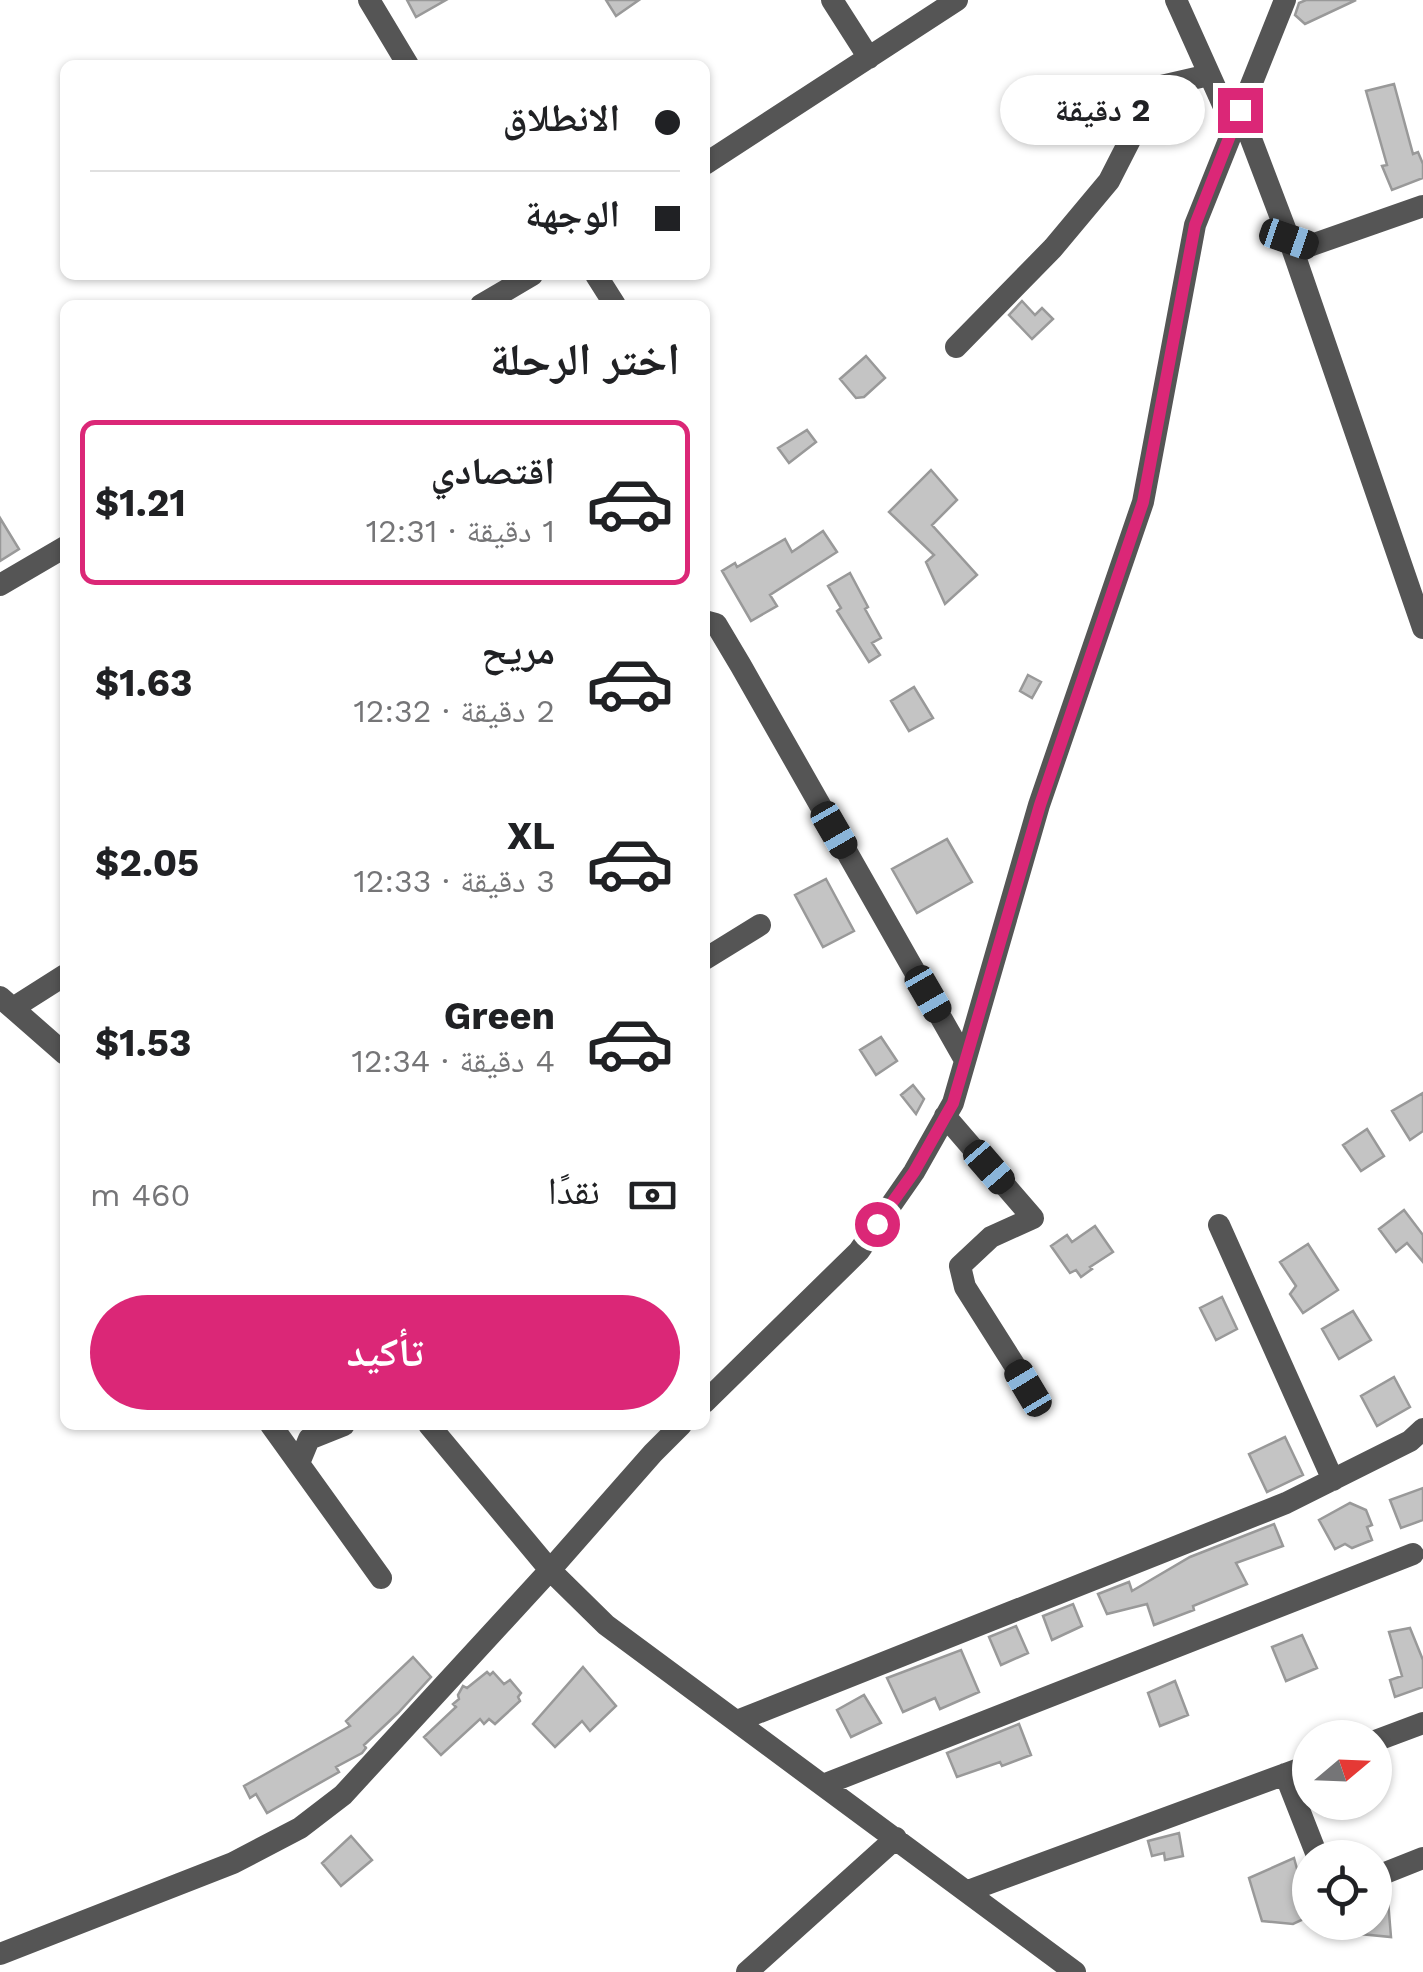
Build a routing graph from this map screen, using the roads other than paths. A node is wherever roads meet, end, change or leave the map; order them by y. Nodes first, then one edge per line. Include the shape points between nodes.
1 (368, 0) edge
2 (832, 0) edge
3 (956, 0) edge
4 (1176, 0) edge
5 (1284, 0) edge
6 (869, 58) junction
7 (405, 60) edge
8 (1208, 75) junction
9 (1236, 119) junction
10 (710, 161) edge
11 (1423, 206) edge
12 (1289, 239) junction
13 (523, 280) edge
14 (489, 300) edge
15 (956, 347) dead end
16 (60, 551) edge
17 (0, 585) edge
18 (710, 622) edge
19 (1423, 628) edge
20 (760, 926) dead end
21 (710, 956) edge
22 (60, 977) edge
23 (6, 1003) edge
24 (60, 1050) edge
25 (965, 1060) junction
26 (946, 1116) junction
27 (1218, 1225) dead end
28 (1028, 1388) dead end
29 (710, 1397) edge
30 (1423, 1429) edge
31 (276, 1430) edge
32 (332, 1430) edge
33 (433, 1430) edge
34 (677, 1430) edge
35 (299, 1463) junction
36 (1333, 1480) junction
37 (1413, 1554) dead end
38 (550, 1570) junction
39 (382, 1578) dead end
40 (737, 1721) junction
41 (1423, 1723) edge
42 (1392, 1735) edge
43 (1292, 1772) edge
44 (1286, 1774) junction
45 (823, 1785) junction
46 (896, 1838) junction
47 (1311, 1840) edge
48 (1423, 1858) edge
49 (1392, 1870) edge
50 (968, 1892) junction
51 (0, 1954) edge
52 (747, 1972) edge
53 (1076, 1972) edge

1 - 7 street
2 - 6 street
3 - 6 street
4 - 8 street
5 - 9 street
6 - 10 street
8 - 9 street
8 - 15 street via 1157,88 1109,182
9 - 12 street
9 - 25 street via 1195,225 1143,502 1040,805
11 - 12 street via 1308,246
12 - 19 street
13 - 14 street
16 - 17 street
18 - 25 street
20 - 21 street
22 - 23 street
23 - 24 street
25 - 26 street
26 - 28 street via 1033,1218 991,1237 960,1266 965,1286
26 - 29 street via 859,1251
27 - 36 street
30 - 36 street
31 - 35 street
32 - 35 street via 309,1439
33 - 38 street
34 - 38 street
35 - 39 street
36 - 40 street
37 - 45 street
38 - 40 street via 606,1626
38 - 51 street via 343,1795 300,1828 233,1863
40 - 45 street
41 - 42 street
43 - 44 street
44 - 47 street
44 - 50 street
45 - 46 street
46 - 50 street
46 - 52 street
48 - 49 street
50 - 53 street

